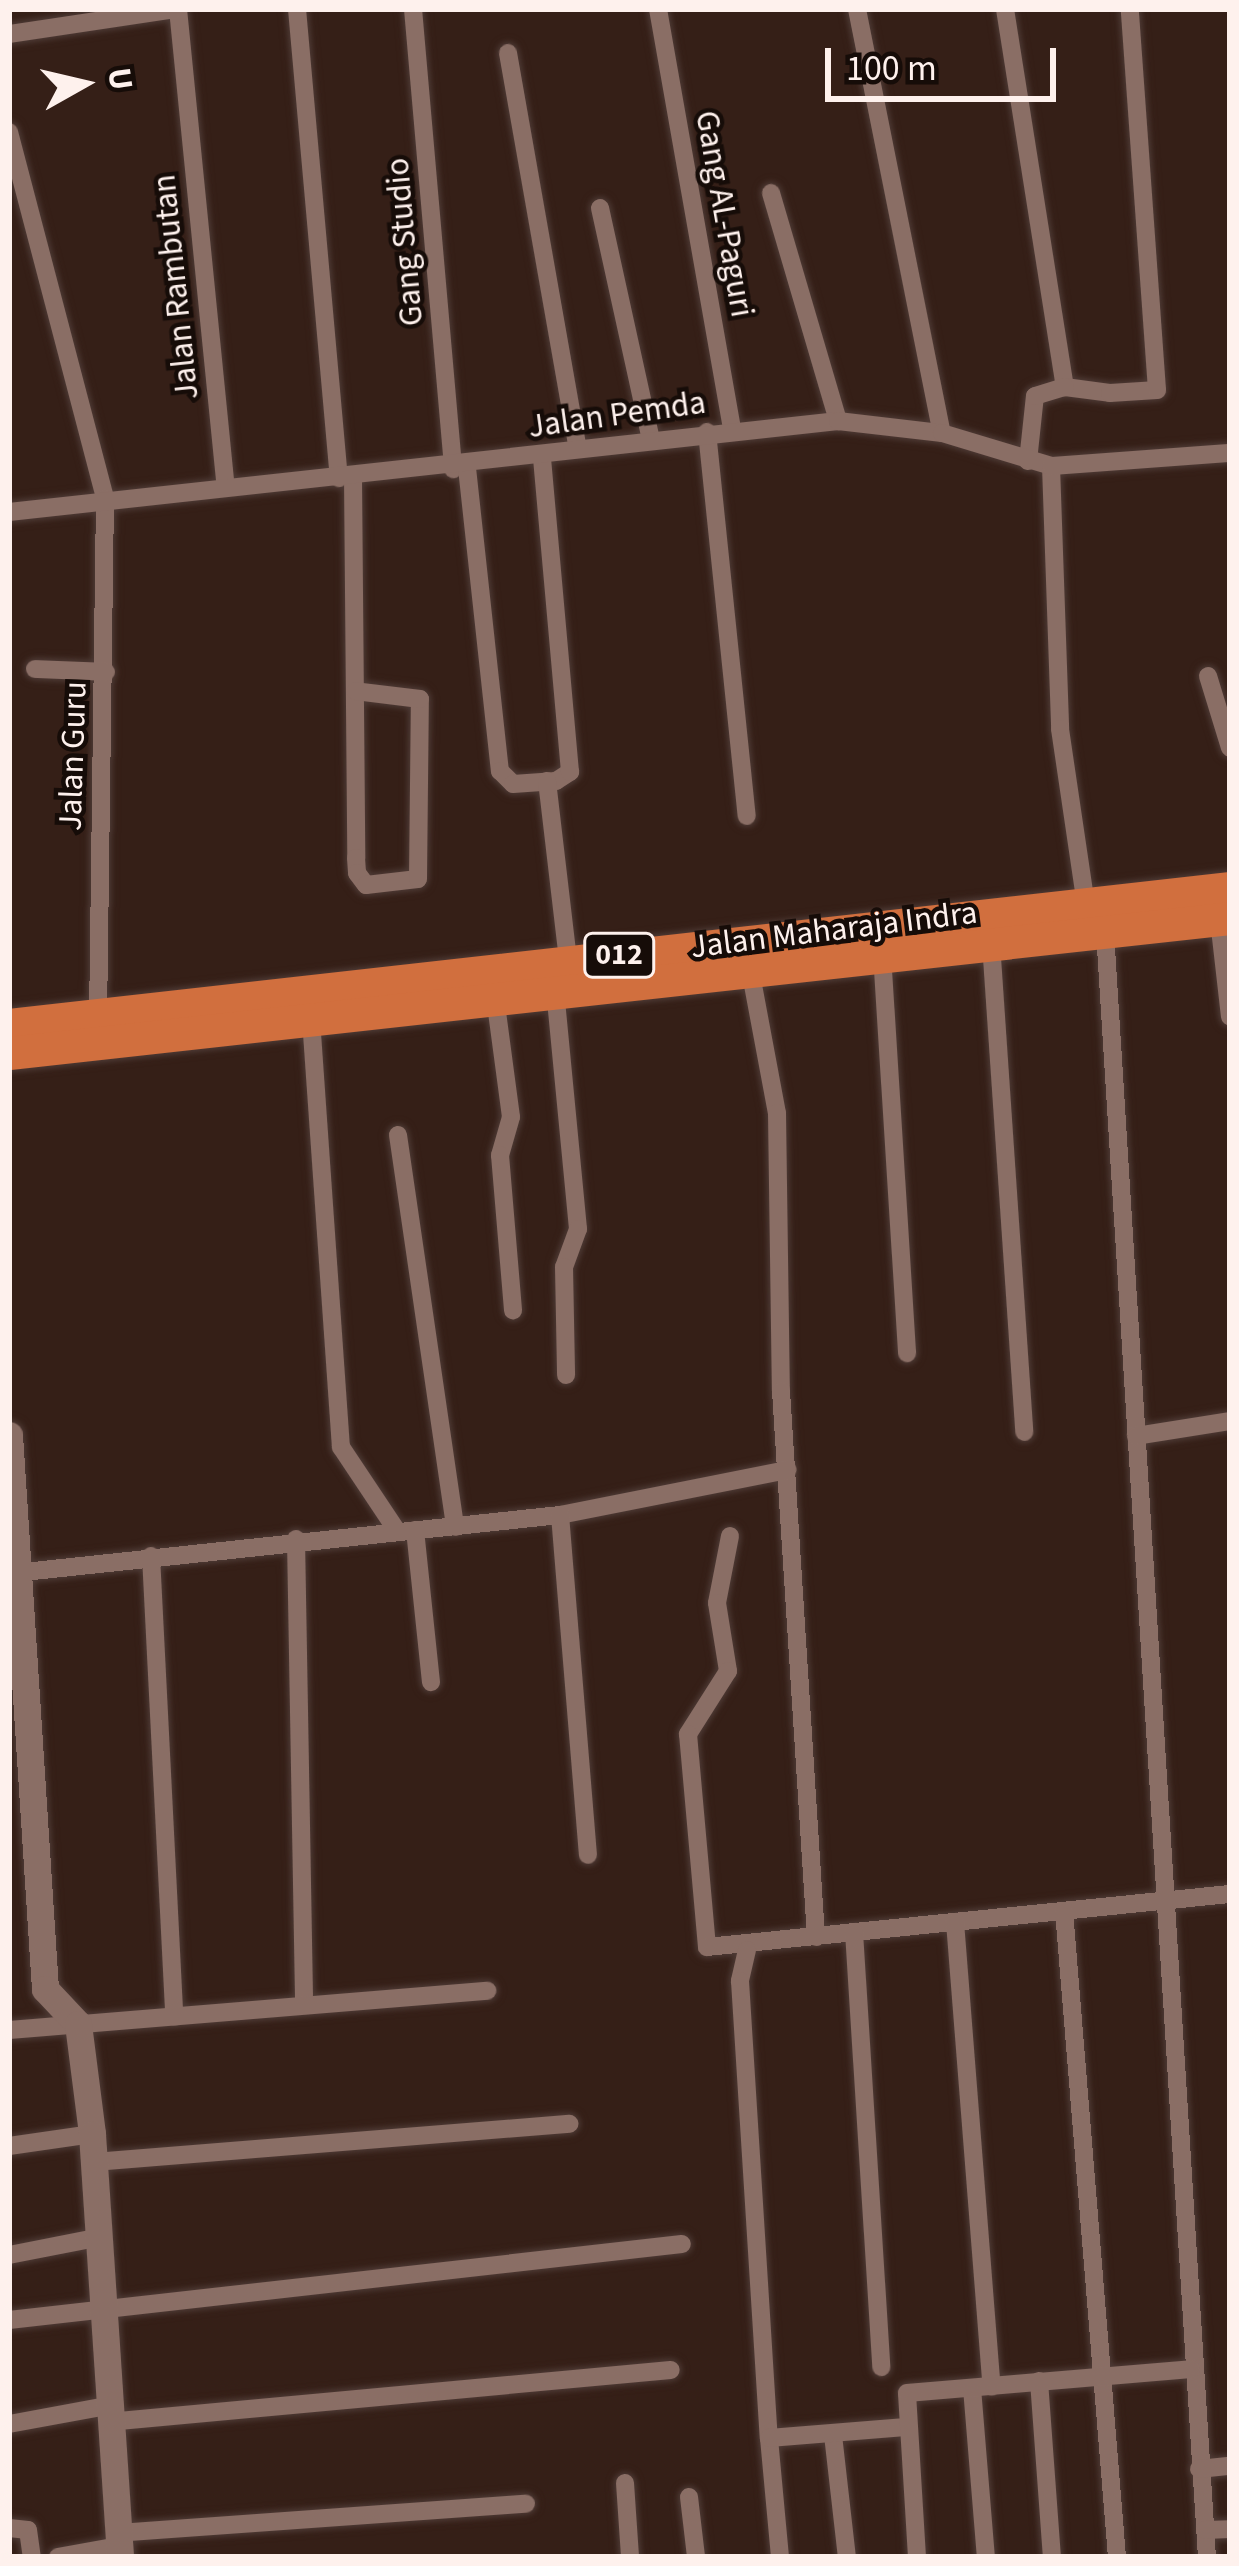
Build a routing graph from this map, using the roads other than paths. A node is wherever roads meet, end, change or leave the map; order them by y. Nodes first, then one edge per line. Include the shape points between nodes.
1 (177, 9) edge
2 (297, 9) edge
3 (413, 9) edge
4 (658, 9) edge
5 (857, 9) edge
6 (1005, 9) edge
7 (1130, 9) edge
8 (130, 14) edge
9 (9, 34) edge
10 (508, 53) dead end
11 (9, 131) edge
12 (771, 194) dead end
13 (600, 208) dead end
14 (1065, 387) junction
15 (838, 422) junction
16 (732, 429) junction
17 (707, 432) junction
18 (942, 433) junction
19 (651, 440) junction
20 (578, 449) junction
21 (1230, 453) edge
22 (542, 457) junction
23 (1028, 461) junction
24 (1051, 466) junction
25 (460, 468) junction
26 (346, 478) junction
27 (226, 488) junction
28 (105, 498) junction
29 (9, 512) edge
30 (35, 669) dead end
31 (106, 672) junction
32 (1208, 676) dead end
33 (355, 691) junction
34 (1230, 748) edge
35 (547, 782) junction
36 (747, 816) dead end
37 (1085, 898) junction
38 (1226, 908) edge
39 (1105, 932) junction
40 (991, 943) junction
41 (882, 954) junction
42 (750, 969) junction
43 (561, 975) junction
44 (495, 997) junction
45 (98, 1016) junction
46 (1230, 1016) edge
47 (311, 1019) junction
48 (142, 1024) junction
49 (9, 1025) edge
50 (9, 1053) edge
51 (398, 1135) dead end
52 (513, 1310) dead end
53 (907, 1353) dead end
54 (566, 1375) dead end
55 (1230, 1421) edge
56 (1024, 1432) dead end
57 (9, 1435) edge
58 (1136, 1436) junction
59 (788, 1470) junction
60 (560, 1515) junction
61 (454, 1527) junction
62 (406, 1531) junction
63 (730, 1536) dead end
64 (296, 1539) junction
65 (151, 1556) junction
66 (19, 1566) edge
67 (431, 1682) dead end
68 (588, 1855) dead end
69 (1230, 1894) edge
70 (1166, 1901) junction
71 (1064, 1911) junction
72 (955, 1922) junction
73 (854, 1931) junction
74 (816, 1937) junction
75 (747, 1950) junction
76 (488, 1991) dead end
77 (304, 2004) junction
78 (174, 2016) junction
79 (77, 2024) junction
80 (9, 2030) edge
81 (569, 2124) dead end
82 (9, 2146) edge
83 (93, 2148) junction
84 (96, 2238) junction
85 (682, 2244) dead end
86 (9, 2255) edge
87 (100, 2302) junction
88 (9, 2320) edge
89 (881, 2367) dead end
90 (1192, 2369) junction
91 (671, 2370) dead end
92 (1096, 2374) junction
93 (1039, 2381) junction
94 (982, 2388) junction
95 (108, 2414) junction
96 (9, 2424) edge
97 (906, 2427) junction
98 (832, 2435) junction
99 (770, 2438) junction
100 (1230, 2466) edge
101 (1199, 2469) junction
102 (625, 2483) dead end
103 (689, 2497) dead end
104 (526, 2504) dead end
105 (9, 2528) edge
106 (1230, 2529) edge
107 (1204, 2530) junction
108 (119, 2545) edge
109 (32, 2557) edge
110 (58, 2557) edge
111 (630, 2557) edge
112 (696, 2557) edge
113 (780, 2557) edge
114 (847, 2557) edge
115 (916, 2557) edge
116 (986, 2557) edge
117 (1052, 2557) edge
118 (1117, 2557) edge
119 (1207, 2557) edge

1 - 8 street
1 - 27 street, Jalan Rambutan
2 - 26 street
3 - 25 street, Gang Studio
4 - 16 street, Gang AL-Paguri
5 - 18 street
6 - 14 street
7 - 14 street via 1156,390
8 - 9 street
10 - 20 street
11 - 28 street, Jalan Guru
12 - 15 street
13 - 19 street
14 - 23 street via 1035,396
15 - 16 street, Jalan Pemda
15 - 18 street, Jalan Pemda
16 - 17 street, Jalan Pemda
17 - 19 street, Jalan Pemda
17 - 36 street
18 - 23 street, Jalan Pemda
19 - 20 street, Jalan Pemda
20 - 22 street, Jalan Pemda
21 - 24 street, Jalan Pemda
22 - 25 street, Jalan Pemda
22 - 35 street via 571,772
23 - 24 street, Jalan Pemda
24 - 37 street via 1060,729
25 - 26 street, Jalan Pemda
25 - 35 street, Gang Studio via 500,771 513,784
26 - 27 street, Jalan Pemda
26 - 33 street
27 - 28 street, Jalan Pemda
28 - 29 street, Jalan Pemda
28 - 31 street, Jalan Guru
30 - 31 street
31 - 45 street, Jalan Guru
32 - 34 street
33 - 33 street via 357,873 366,885 418,879 420,699
35 - 43 street
37 - 38 highway, Jalan Maharaja Indra / 012
37 - 43 highway, Jalan Maharaja Indra / 012
38 - 39 highway, Jalan Maharaja Indra / 012
38 - 46 street
39 - 40 highway, Jalan Maharaja Indra / 012
39 - 58 street
40 - 41 highway, Jalan Maharaja Indra / 012
40 - 56 street
41 - 42 highway, Jalan Maharaja Indra / 012
41 - 53 street
42 - 43 highway, Jalan Maharaja Indra / 012
42 - 59 street via 777,1113
43 - 44 highway, Jalan Maharaja Indra / 012
43 - 48 highway, Jalan Maharaja Indra / 012
43 - 54 street via 578,1229 563,1267
44 - 47 highway, Jalan Maharaja Indra / 012
44 - 52 street via 511,1117 500,1155
45 - 48 highway, Jalan Maharaja Indra / 012
45 - 49 highway, Jalan Maharaja Indra / 012
47 - 48 highway, Jalan Maharaja Indra / 012
47 - 62 street via 341,1447
48 - 50 highway, Jalan Maharaja Indra / 012
51 - 61 street
55 - 58 street
57 - 66 street
58 - 70 street
59 - 60 street
59 - 74 street
60 - 61 street
60 - 68 street
61 - 62 street
62 - 64 street
62 - 67 street
63 - 75 street via 717,1603 728,1671 688,1734 706,1942
64 - 65 street
64 - 77 street
65 - 66 street
65 - 78 street
66 - 79 street via 45,1989
69 - 70 street
70 - 71 street
70 - 90 street
71 - 72 street
71 - 92 street
72 - 73 street
72 - 94 street
73 - 74 street
73 - 89 street
74 - 75 street
75 - 99 street via 740,1981
76 - 77 street
77 - 78 street
78 - 79 street
79 - 80 street
79 - 83 street
81 - 83 street
82 - 83 street
83 - 84 street
84 - 86 street
84 - 87 street
85 - 87 street
87 - 88 street
87 - 95 street
90 - 92 street
90 - 101 street
91 - 95 street
92 - 93 street
92 - 118 street
93 - 94 street
93 - 117 street
94 - 97 street via 908,2393
94 - 116 street
95 - 96 street
95 - 108 street
97 - 98 street
97 - 115 street
98 - 99 street
98 - 114 street
99 - 113 street
100 - 101 street
101 - 107 street
102 - 111 street
103 - 112 street
104 - 108 street
105 - 109 street via 28,2530
106 - 107 street
107 - 119 street
108 - 110 street

